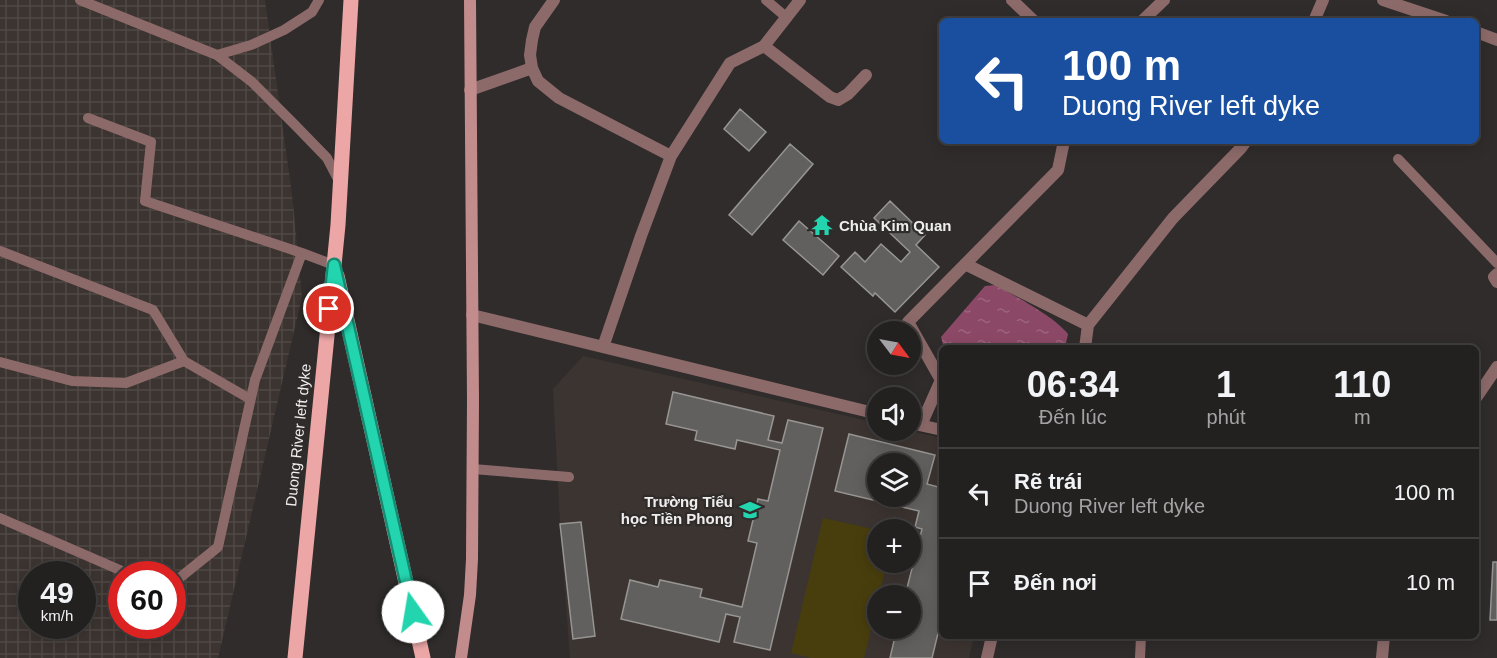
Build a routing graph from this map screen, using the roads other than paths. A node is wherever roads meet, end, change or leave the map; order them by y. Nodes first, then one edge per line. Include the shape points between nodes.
1 (80, 0) edge
2 (319, 0) edge
3 (351, 0) edge
4 (470, 0) edge
5 (554, 0) edge
6 (765, 0) edge
7 (800, 0) edge
8 (1012, 0) edge
9 (1164, 0) edge
10 (1323, 0) edge
11 (1383, 0) edge
12 (786, 17) junction
13 (1031, 18) edge
14 (1145, 18) edge
15 (1315, 18) edge
16 (1437, 18) edge
17 (1479, 33) edge
18 (1497, 40) edge
19 (764, 46) junction
20 (217, 55) junction
21 (532, 68) junction
22 (866, 75) dead end
23 (470, 90) junction
24 (88, 118) dead end
25 (1063, 144) edge
26 (1244, 144) edge
27 (671, 156) junction
28 (1398, 159) dead end
29 (340, 185) junction
30 (0, 251) edge
31 (302, 253) junction
32 (1497, 263) edge
33 (965, 264) junction
34 (334, 265) junction
35 (1497, 274) edge
36 (1497, 282) edge
37 (472, 315) junction
38 (1088, 325) junction
39 (1085, 345) edge
40 (603, 347) junction
41 (184, 361) junction
42 (0, 362) edge
43 (1497, 368) edge
44 (939, 376) edge
45 (939, 384) edge
46 (1479, 394) edge
47 (250, 399) junction
48 (867, 411) edge
49 (921, 415) edge
50 (921, 425) edge
51 (939, 429) edge
52 (473, 469) junction
53 (569, 477) dead end
54 (0, 518) edge
55 (108, 565) edge
56 (186, 573) edge
57 (991, 639) edge
58 (1141, 639) edge
59 (1384, 639) edge
60 (295, 658) edge
61 (423, 658) edge
62 (460, 658) edge
63 (987, 658) edge
64 (1140, 658) edge
65 (1382, 658) edge

1 - 20 lane
2 - 20 lane via 312,12 284,30
3 - 29 main road, Duong River left dyke
4 - 23 street
5 - 21 street via 536,27 530,55
6 - 12 lane
7 - 12 street
8 - 13 street
9 - 14 street
10 - 15 street
11 - 16 street
12 - 19 street
17 - 18 street
19 - 22 street via 838,100
19 - 27 street via 730,63
20 - 29 lane via 252,82 327,158
21 - 23 street
21 - 27 street via 538,81 558,98
23 - 37 street
24 - 31 lane via 152,142 146,201
25 - 33 street via 1058,170
26 - 38 street via 1173,218
27 - 40 street
28 - 32 lane
29 - 34 main road, Duong River left dyke
30 - 41 lane via 153,310
31 - 34 lane
31 - 47 lane
33 - 38 street
33 - 44 street via 908,322
34 - 60 main road, Duong River left dyke
34 - 61 main road
35 - 36 street
37 - 40 street
37 - 52 street
38 - 39 street
40 - 48 street
41 - 42 lane via 126,383 72,381
41 - 47 lane
43 - 46 street
45 - 49 street
47 - 56 lane via 218,547
50 - 51 street
52 - 53 lane
52 - 62 street via 470,595
54 - 55 lane
57 - 63 street
58 - 64 lane
59 - 65 street

